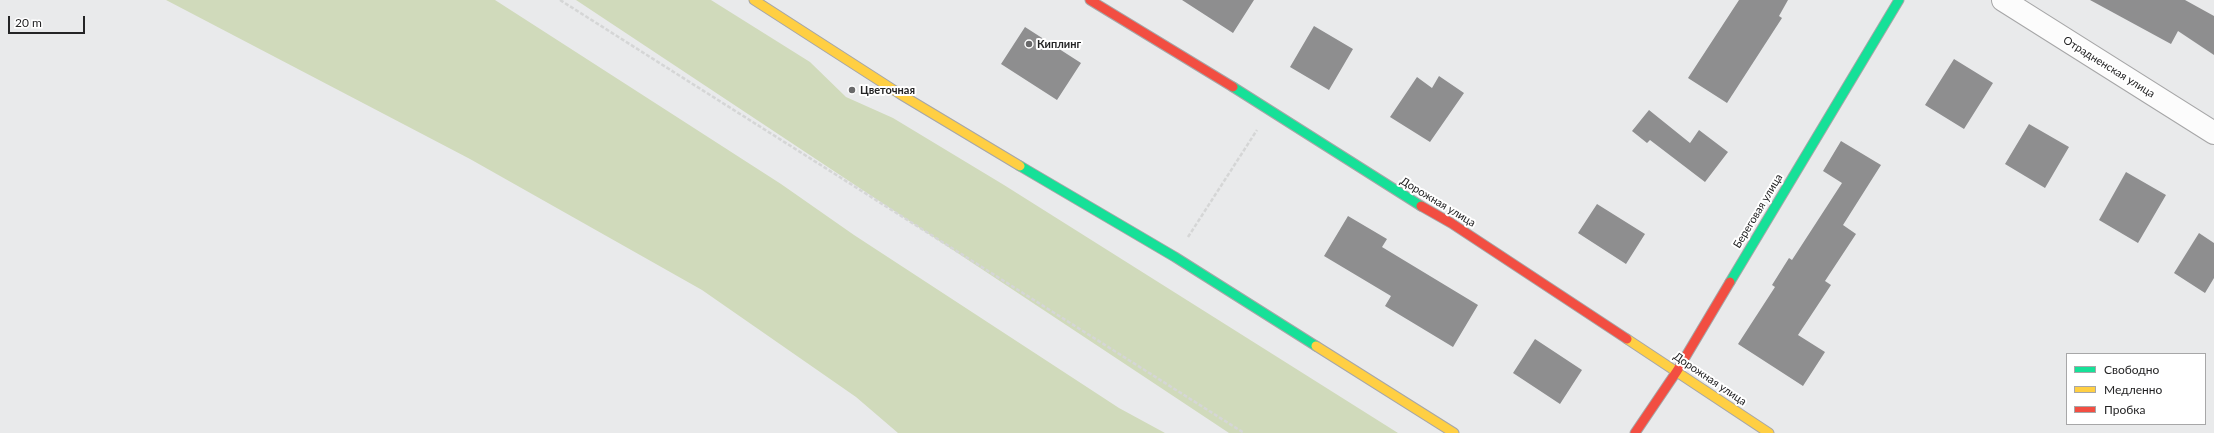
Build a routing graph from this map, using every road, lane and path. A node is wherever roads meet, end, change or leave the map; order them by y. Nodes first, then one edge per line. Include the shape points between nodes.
1 (560, 0) edge
2 (754, 0) edge
3 (1090, 0) edge
4 (1899, 0) edge
5 (2003, 0) edge
6 (1270, 110) junction
7 (2214, 133) edge
8 (1175, 257) junction
9 (1677, 371) junction
10 (1244, 433) edge
11 (1454, 433) edge
12 (1635, 433) edge
13 (1769, 433) edge

1 - 10 path
2 - 8 street via 900,94
3 - 6 street, Дорожная улица
4 - 9 street, Береговая улица
5 - 7 street, Отрадненская улица
6 - 8 path
6 - 9 street, Дорожная улица via 1402,196 1452,222
8 - 11 street
9 - 12 street, Береговая улица
9 - 13 street, Дорожная улица

